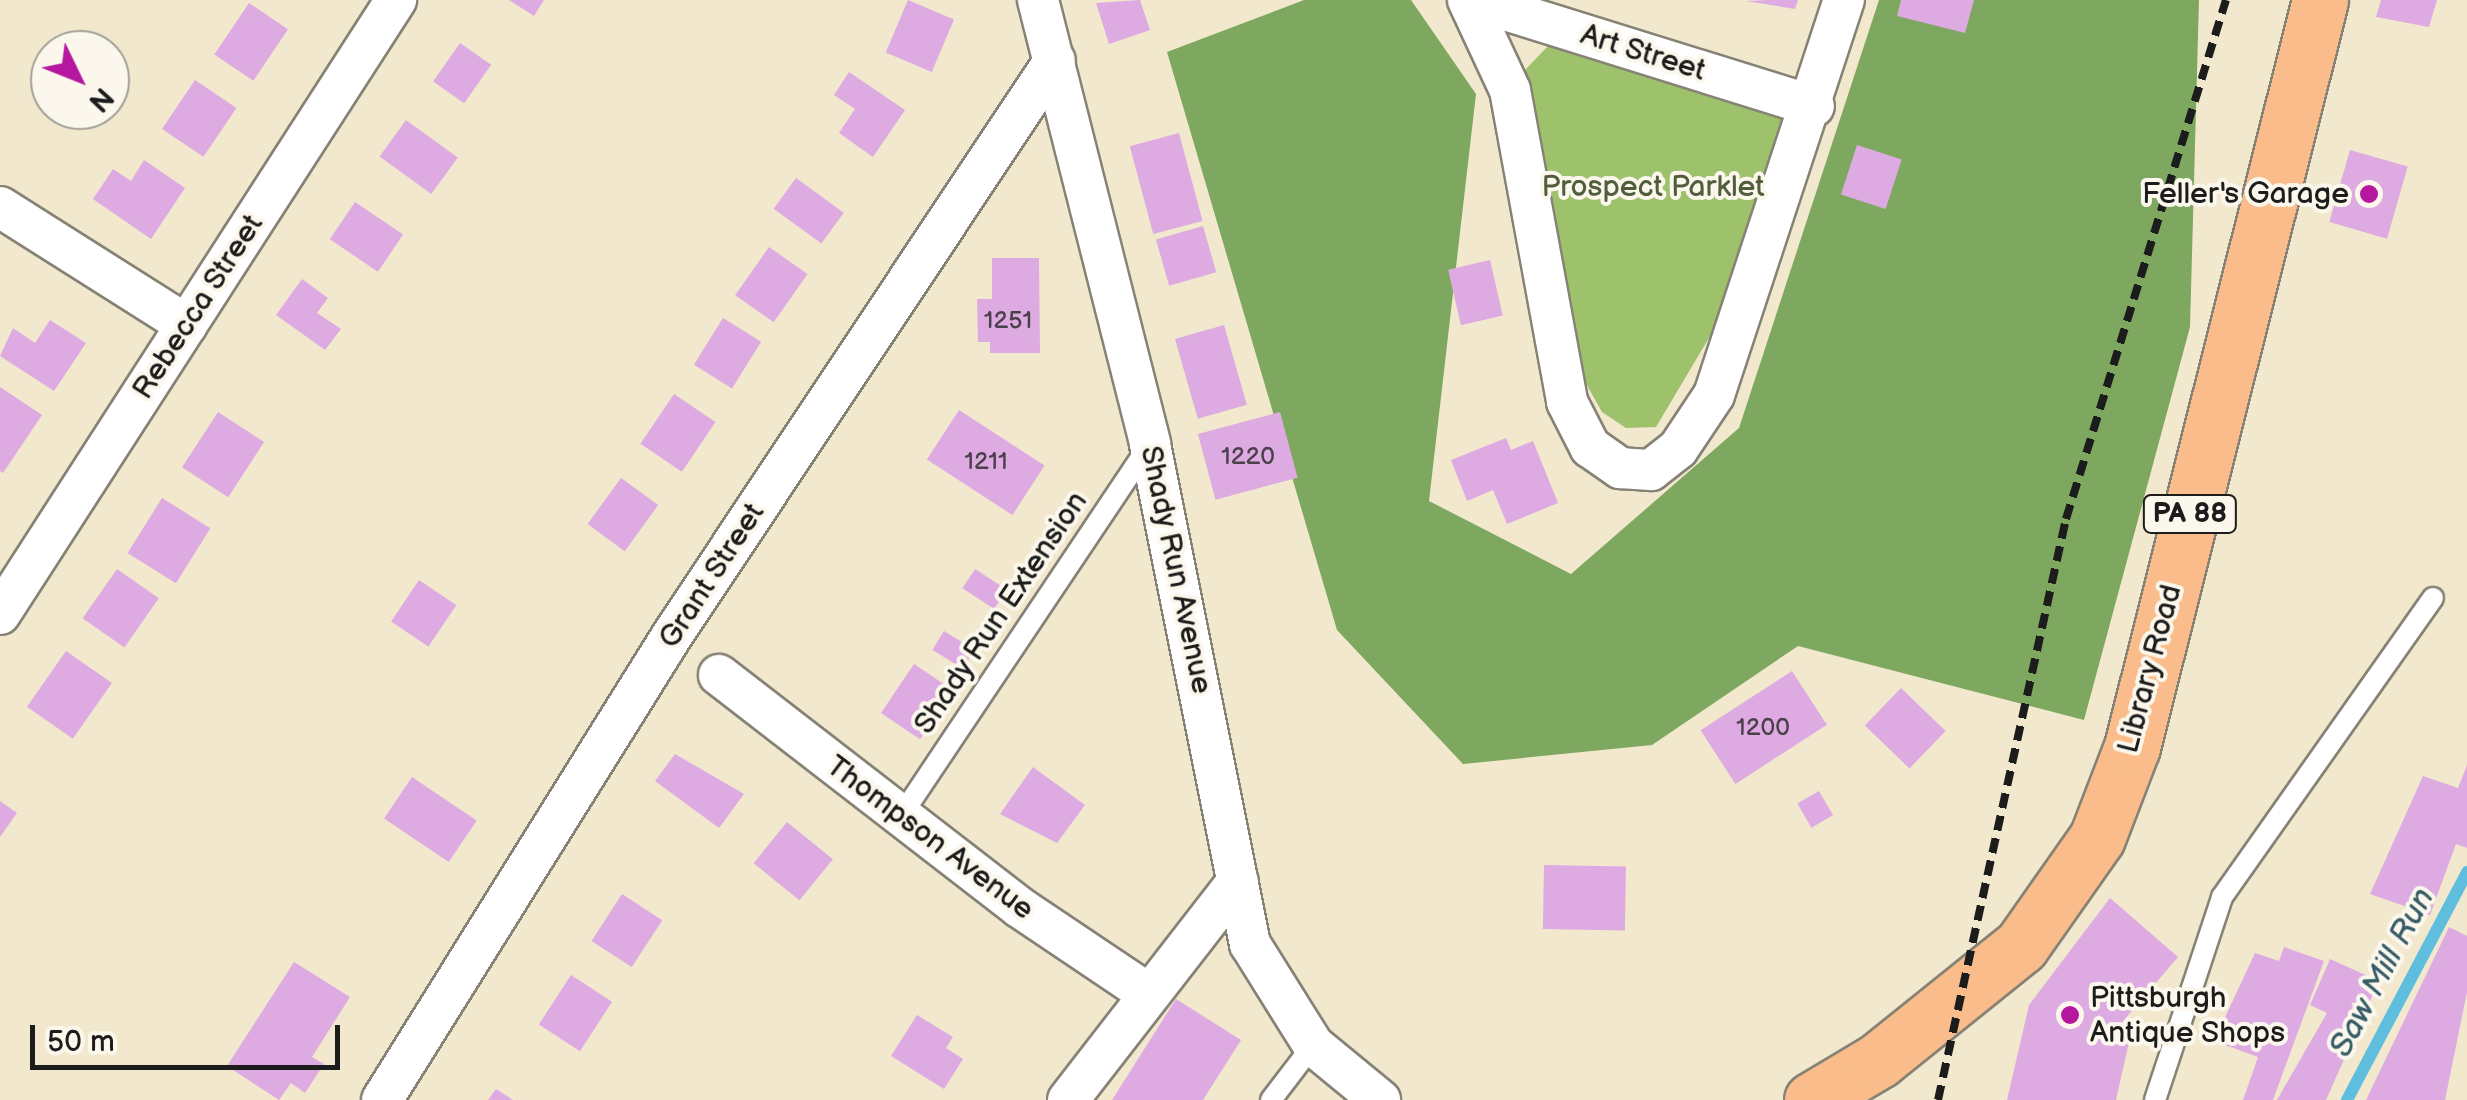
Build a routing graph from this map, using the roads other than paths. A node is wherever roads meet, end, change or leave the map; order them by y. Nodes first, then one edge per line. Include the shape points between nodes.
1 (396, 0) edge
2 (1038, 0) edge
3 (1470, 0) edge
4 (1844, 0) edge
5 (2320, 0) edge
6 (1055, 60) junction
7 (1814, 106) junction
8 (0, 207) edge
9 (187, 325) junction
10 (1150, 444) junction
11 (2432, 598) dead end
12 (0, 614) edge
13 (719, 676) dead end
14 (901, 816) junction
15 (1238, 881) junction
16 (1147, 993) junction
17 (1314, 1045) junction
18 (382, 1100) edge
19 (1068, 1100) edge
20 (1271, 1100) edge
21 (1380, 1100) edge
22 (1812, 1100) edge
23 (2155, 1100) edge

1 - 9 street, Rebecca Street
2 - 6 street, Shady Run Avenue
3 - 7 street, Art Street
3 - 7 street via 1510,90 1567,402 1590,447 1620,468 1651,470 1678,450 1714,395
4 - 7 street
5 - 22 main road, Library Road / PA 88 via 2132,746 2097,838 2022,946 1879,1060
6 - 10 street, Shady Run Avenue
6 - 18 street, Grant Street via 673,634
8 - 9 street
9 - 12 street, Rebecca Street
10 - 14 lane, Shady Run Extension
10 - 15 street, Shady Run Avenue
11 - 23 lane via 2222,898
13 - 14 street, Thompson Avenue
14 - 16 street, Thompson Avenue
15 - 16 street
15 - 17 street, Shady Run Avenue via 1250,944
16 - 19 street
17 - 20 lane
17 - 21 street, Shady Run Avenue

